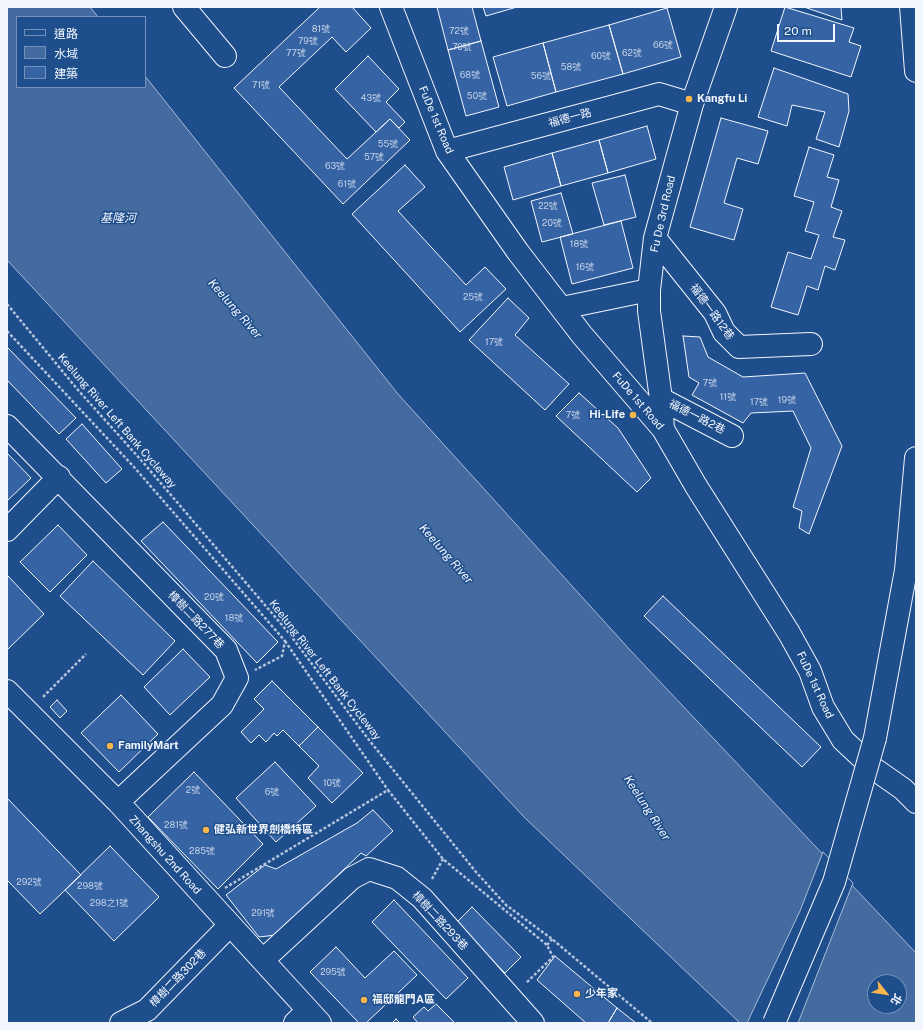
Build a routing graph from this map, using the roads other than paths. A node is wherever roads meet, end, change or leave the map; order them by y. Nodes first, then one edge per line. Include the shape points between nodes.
1 (184, 7) edge
2 (391, 7) edge
3 (726, 7) edge
4 (911, 7) edge
5 (225, 56) dead end
6 (916, 71) edge
7 (692, 104) junction
8 (447, 151) junction
9 (655, 238) junction
10 (649, 290) junction
11 (562, 308) junction
12 (811, 344) dead end
13 (661, 399) junction
14 (7, 426) edge
15 (663, 429) junction
16 (732, 436) dead end
17 (916, 458) edge
18 (59, 477) junction
19 (7, 530) edge
20 (7, 691) edge
21 (118, 802) junction
22 (916, 802) edge
23 (230, 925) junction
24 (263, 960) junction
25 (307, 1019) edge
26 (121, 1023) edge
27 (532, 1023) edge
28 (774, 1023) edge

1 - 5 main road
2 - 8 main road, FuDe 1st Road
3 - 7 main road, Fu De 3rd Road
4 - 6 main road
7 - 8 main road, 福德一路 via 659,94
7 - 9 main road, Fu De 3rd Road
8 - 11 main road, FuDe 1st Road via 518,252
9 - 10 main road, Fu De 3rd Road
9 - 12 main road, 福德一路12巷 via 715,313 724,332 739,347
10 - 11 main road
10 - 13 main road, Fu De 3rd Road via 649,311
11 - 15 main road, FuDe 1st Road
13 - 15 main road, Fu De 3rd Road
13 - 16 main road, 福德一路2巷
14 - 18 main road
15 - 22 main road, FuDe 1st Road via 789,633 810,672 823,707 843,740
17 - 28 main road, bridge via 906,570 875,738 834,882
18 - 19 main road
18 - 21 main road, 樟樹二路277巷 via 226,650 237,678 222,705
20 - 21 main road, Zhangshu 2nd Road
21 - 23 main road, Zhangshu 2nd Road
23 - 24 main road, Zhangshu 2nd Road
23 - 26 main road, 樟樹二路302巷 via 147,1010
24 - 25 main road, Zhangshu 2nd Road
24 - 27 main road, 樟樹二路293巷 via 352,878 368,868 397,878 422,898

